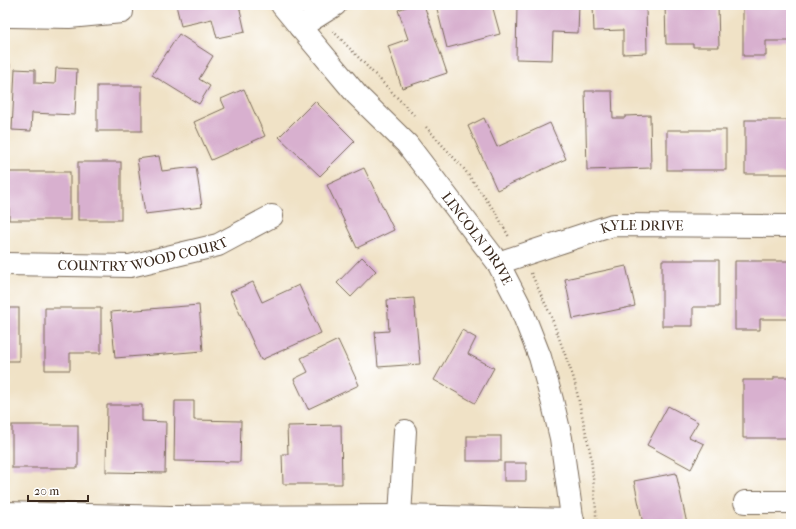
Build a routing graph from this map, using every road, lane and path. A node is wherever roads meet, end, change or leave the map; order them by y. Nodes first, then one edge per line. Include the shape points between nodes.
1 (282, 5) edge
2 (335, 5) edge
3 (122, 12) dead end
4 (5, 14) edge
5 (300, 27) junction
6 (332, 30) dead end
7 (414, 116) dead end
8 (426, 127) dead end
9 (272, 216) dead end
10 (791, 226) edge
11 (511, 241) dead end
12 (498, 263) junction
13 (5, 264) edge
14 (405, 432) dead end
15 (745, 502) dead end
16 (791, 502) edge
17 (5, 512) edge
18 (400, 516) junction
19 (574, 522) edge

1 - 5 street, LINCOLN DRIVE
2 - 5 street
3 - 4 street via 69,17
5 - 12 street, LINCOLN DRIVE via 357,95 407,144
6 - 7 path
8 - 11 path via 464,169 496,213
9 - 13 street, COUNTRY WOOD COURT via 218,245 130,266
10 - 12 street, KYLE DRIVE via 613,225
12 - 19 street, LINCOLN DRIVE via 520,306 542,364 562,438
14 - 18 street
15 - 16 street
17 - 18 street via 170,516
18 - 19 street

